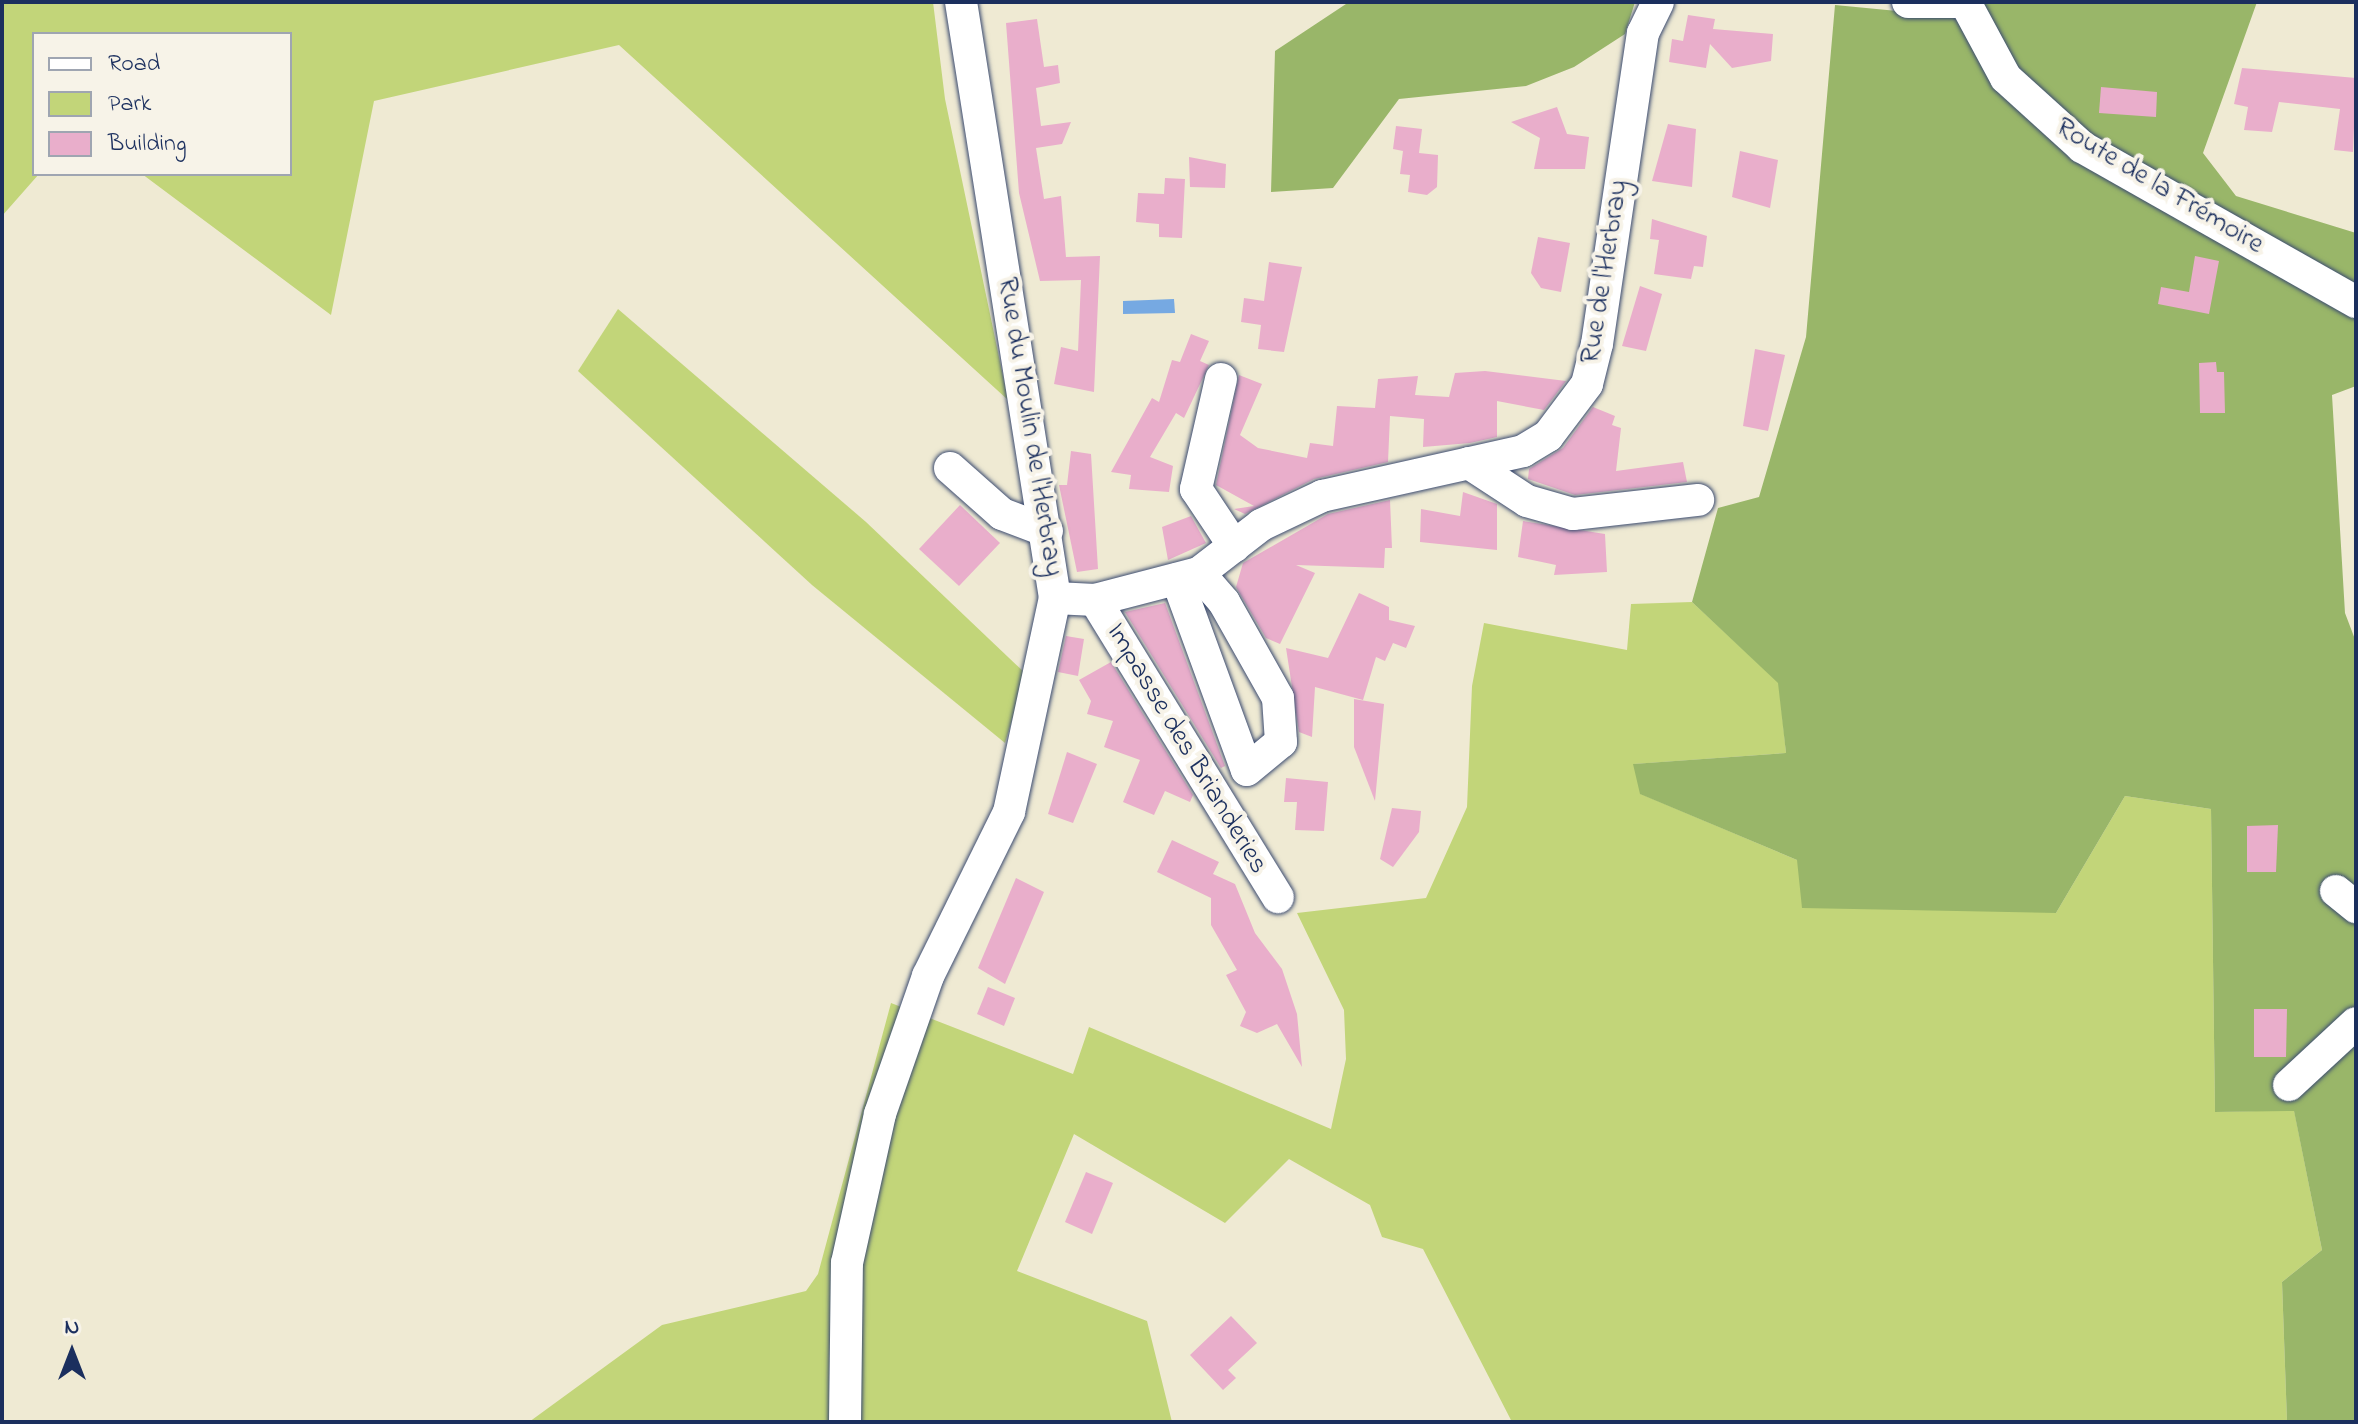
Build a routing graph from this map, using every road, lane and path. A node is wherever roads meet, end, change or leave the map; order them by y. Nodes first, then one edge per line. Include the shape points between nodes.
1 (961, 2) edge
2 (1658, 2) edge
3 (1908, 2) edge
4 (1965, 2) edge
5 (2356, 302) edge
6 (1221, 379) dead end
7 (1469, 463) junction
8 (950, 468) dead end
9 (1698, 500) dead end
10 (1047, 531) junction
11 (1234, 546) junction
12 (1188, 576) junction
13 (1055, 598) junction
14 (1095, 600) junction
15 (1247, 770) junction
16 (1210, 795) junction
17 (1278, 897) dead end
18 (2356, 1023) edge
19 (2289, 1085) dead end
20 (845, 1422) edge

1 - 10 street, Rue du Moulin de l'Herbray
2 - 7 street, Rue de l'Herbray via 1643,33 1587,384 1548,436 1523,451
3 - 4 street
4 - 5 street, Route de la Frémoire via 2006,78 2082,147
6 - 11 street via 1196,480
7 - 9 street via 1527,501 1573,514
7 - 11 street, Rue de l'Herbray via 1322,496
8 - 10 street via 1002,514
10 - 13 street, Rue du Moulin de l'Herbray
11 - 12 street, Rue de l'Herbray
12 - 14 street, Rue de l'Herbray
12 - 15 street
12 - 15 street via 1224,602 1278,698 1281,742
13 - 14 street, Rue de l'Herbray
13 - 20 street, Rue du Moulin de l'Herbray via 1009,812 928,976 880,1114 847,1263
14 - 16 street, Impasse des Brianderies
15 - 16 street
16 - 17 street, Impasse des Brianderies
18 - 19 street

